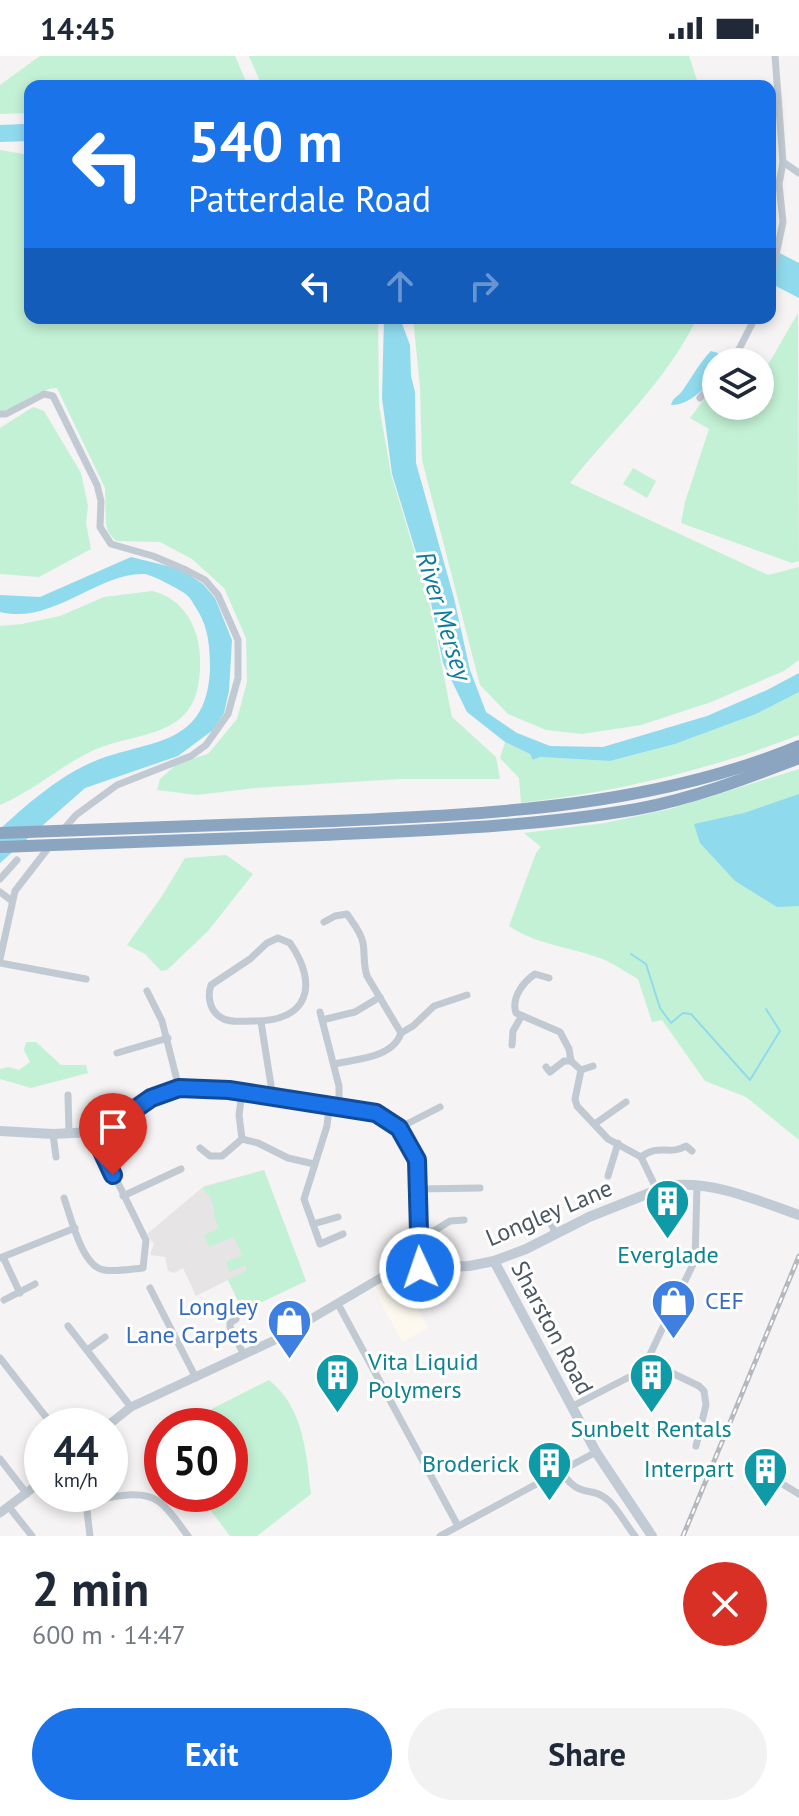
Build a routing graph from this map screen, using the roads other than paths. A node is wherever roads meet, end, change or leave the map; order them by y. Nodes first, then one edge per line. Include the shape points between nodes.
1 (775, 56) edge
2 (783, 162) junction
3 (799, 173) edge
4 (776, 260) edge
5 (752, 324) edge
6 (739, 348) edge
7 (702, 396) edge
8 (700, 398) dead end
9 (0, 414) edge
10 (799, 746) edge
11 (799, 758) edge
12 (0, 833) edge
13 (160, 835) junction
14 (0, 847) edge
15 (17, 860) dead end
16 (0, 879) edge
17 (0, 892) edge
18 (12, 901) junction
19 (324, 922) dead end
20 (0, 961) edge
21 (549, 978) dead end
22 (86, 979) dead end
23 (147, 991) dead end
24 (467, 995) dead end
25 (380, 997) junction
26 (521, 1017) junction
27 (261, 1022) junction
28 (401, 1033) junction
29 (168, 1038) junction
30 (512, 1045) dead end
31 (117, 1053) dead end
32 (571, 1061) junction
33 (334, 1064) junction
34 (593, 1066) dead end
35 (546, 1067) dead end
36 (581, 1070) junction
37 (179, 1088) junction
38 (242, 1092) junction
39 (78, 1098) dead end
40 (273, 1098) junction
41 (626, 1102) dead end
42 (334, 1107) junction
43 (440, 1107) dead end
44 (596, 1123) junction
45 (399, 1128) junction
46 (0, 1131) edge
47 (93, 1132) junction
48 (53, 1134) junction
49 (69, 1134) junction
50 (242, 1139) junction
51 (618, 1143) junction
52 (692, 1151) dead end
53 (203, 1154) dead end
54 (56, 1157) dead end
55 (641, 1157) junction
56 (314, 1164) junction
57 (181, 1169) dead end
58 (608, 1176) dead end
59 (697, 1186) junction
60 (480, 1188) dead end
61 (419, 1189) junction
62 (657, 1190) junction
63 (123, 1196) junction
64 (64, 1198) dead end
65 (799, 1215) edge
66 (338, 1217) dead end
67 (464, 1220) dead end
68 (313, 1224) junction
69 (527, 1226) dead end
70 (75, 1228) junction
71 (417, 1231) junction
72 (343, 1234) dead end
73 (556, 1234) junction
74 (1, 1258) edge
75 (494, 1261) junction
76 (420, 1268) junction
77 (35, 1284) dead end
78 (150, 1288) dead end
79 (20, 1293) junction
80 (4, 1300) dead end
81 (338, 1304) junction
82 (236, 1319) dead end
83 (68, 1326) dead end
84 (105, 1337) dead end
85 (87, 1350) junction
86 (244, 1355) junction
87 (0, 1358) edge
88 (647, 1361) junction
89 (196, 1378) junction
90 (131, 1407) junction
91 (571, 1407) junction
92 (39, 1408) edge
93 (128, 1409) edge
94 (696, 1446) dead end
95 (596, 1452) junction
96 (0, 1459) edge
97 (561, 1471) junction
98 (771, 1477) dead end
99 (24, 1490) edge
100 (799, 1494) edge
101 (24, 1496) edge
102 (128, 1496) edge
103 (9, 1507) junction
104 (87, 1512) edge
105 (0, 1513) edge
106 (458, 1526) junction
107 (32, 1536) edge
108 (90, 1536) edge
109 (188, 1536) edge
110 (440, 1536) edge
111 (635, 1536) edge
112 (652, 1536) edge

1 - 2 street
2 - 3 street
2 - 4 street via 782,237
5 - 6 street
7 - 8 street
9 - 18 street via 44,394 53,396 97,485 105,539 205,580 218,595 238,640 238,678 228,714 206,745 117,785 76,815
10 - 13 highway via 692,782 520,811
11 - 13 highway via 679,799 566,819 449,830
12 - 13 highway
13 - 14 highway
15 - 16 street
17 - 18 street
18 - 20 street
19 - 25 street via 347,914 356,926 364,967
20 - 22 street
21 - 26 street via 535,974 528,979 515,1001
23 - 29 street
24 - 28 street via 434,1006
25 - 28 street
25 - 33 street via 355,1012 321,1016
26 - 30 street
26 - 32 street via 560,1032
27 - 27 street via 222,1019 209,990 273,939 282,939 294,947 304,970 306,995 293,1011
27 - 40 street
28 - 33 street via 390,1049
29 - 31 street
29 - 37 street
32 - 35 street via 550,1072
32 - 36 street
33 - 42 street via 339,1086
34 - 36 street
36 - 44 street via 575,1099
37 - 38 main road
37 - 47 main road
38 - 40 main road
38 - 50 street
39 - 49 street via 68,1098
40 - 42 main road
41 - 44 street
42 - 45 main road via 376,1113
42 - 56 street
43 - 45 street
44 - 51 street
45 - 61 main road via 417,1160
46 - 48 main road
47 - 49 main road
47 - 63 street
48 - 49 main road
48 - 54 street
50 - 53 street via 222,1156
50 - 56 street
51 - 55 street
51 - 58 street
52 - 55 street via 686,1146 660,1148
55 - 62 street
56 - 68 street via 304,1199
57 - 63 street
59 - 62 main road, Longley Lane
59 - 65 main road, Longley Lane via 730,1191
59 - 88 street via 695,1260
60 - 61 street
61 - 71 main road
62 - 73 main road, Longley Lane
63 - 70 street via 146,1240 143,1268 102,1271 91,1264
64 - 70 street
66 - 68 street
67 - 71 street via 449,1218 440,1229
68 - 72 street via 320,1244
69 - 73 street via 551,1217
70 - 74 street
71 - 76 main road
73 - 75 main road, Longley Lane
74 - 79 street
75 - 76 main road, Longley Lane
75 - 91 main road, Sharston Road
76 - 81 street, Longley Lane via 382,1277
77 - 79 street
78 - 89 street
79 - 80 street
81 - 86 street, Longley Lane
81 - 106 street
82 - 86 street via 230,1327
83 - 85 street
84 - 85 street
85 - 90 street
86 - 89 street, Longley Lane
87 - 92 street
88 - 91 street via 637,1373
88 - 94 street via 704,1391
89 - 90 street, Longley Lane
90 - 93 street, Longley Lane
91 - 95 main road, Sharston Road
95 - 97 street
95 - 112 main road, Sharston Road
96 - 99 street
97 - 106 street
97 - 111 street via 578,1490 609,1500
98 - 100 street
101 - 103 street
102 - 109 street via 159,1501
103 - 105 street
103 - 107 street
104 - 108 street
106 - 110 street

